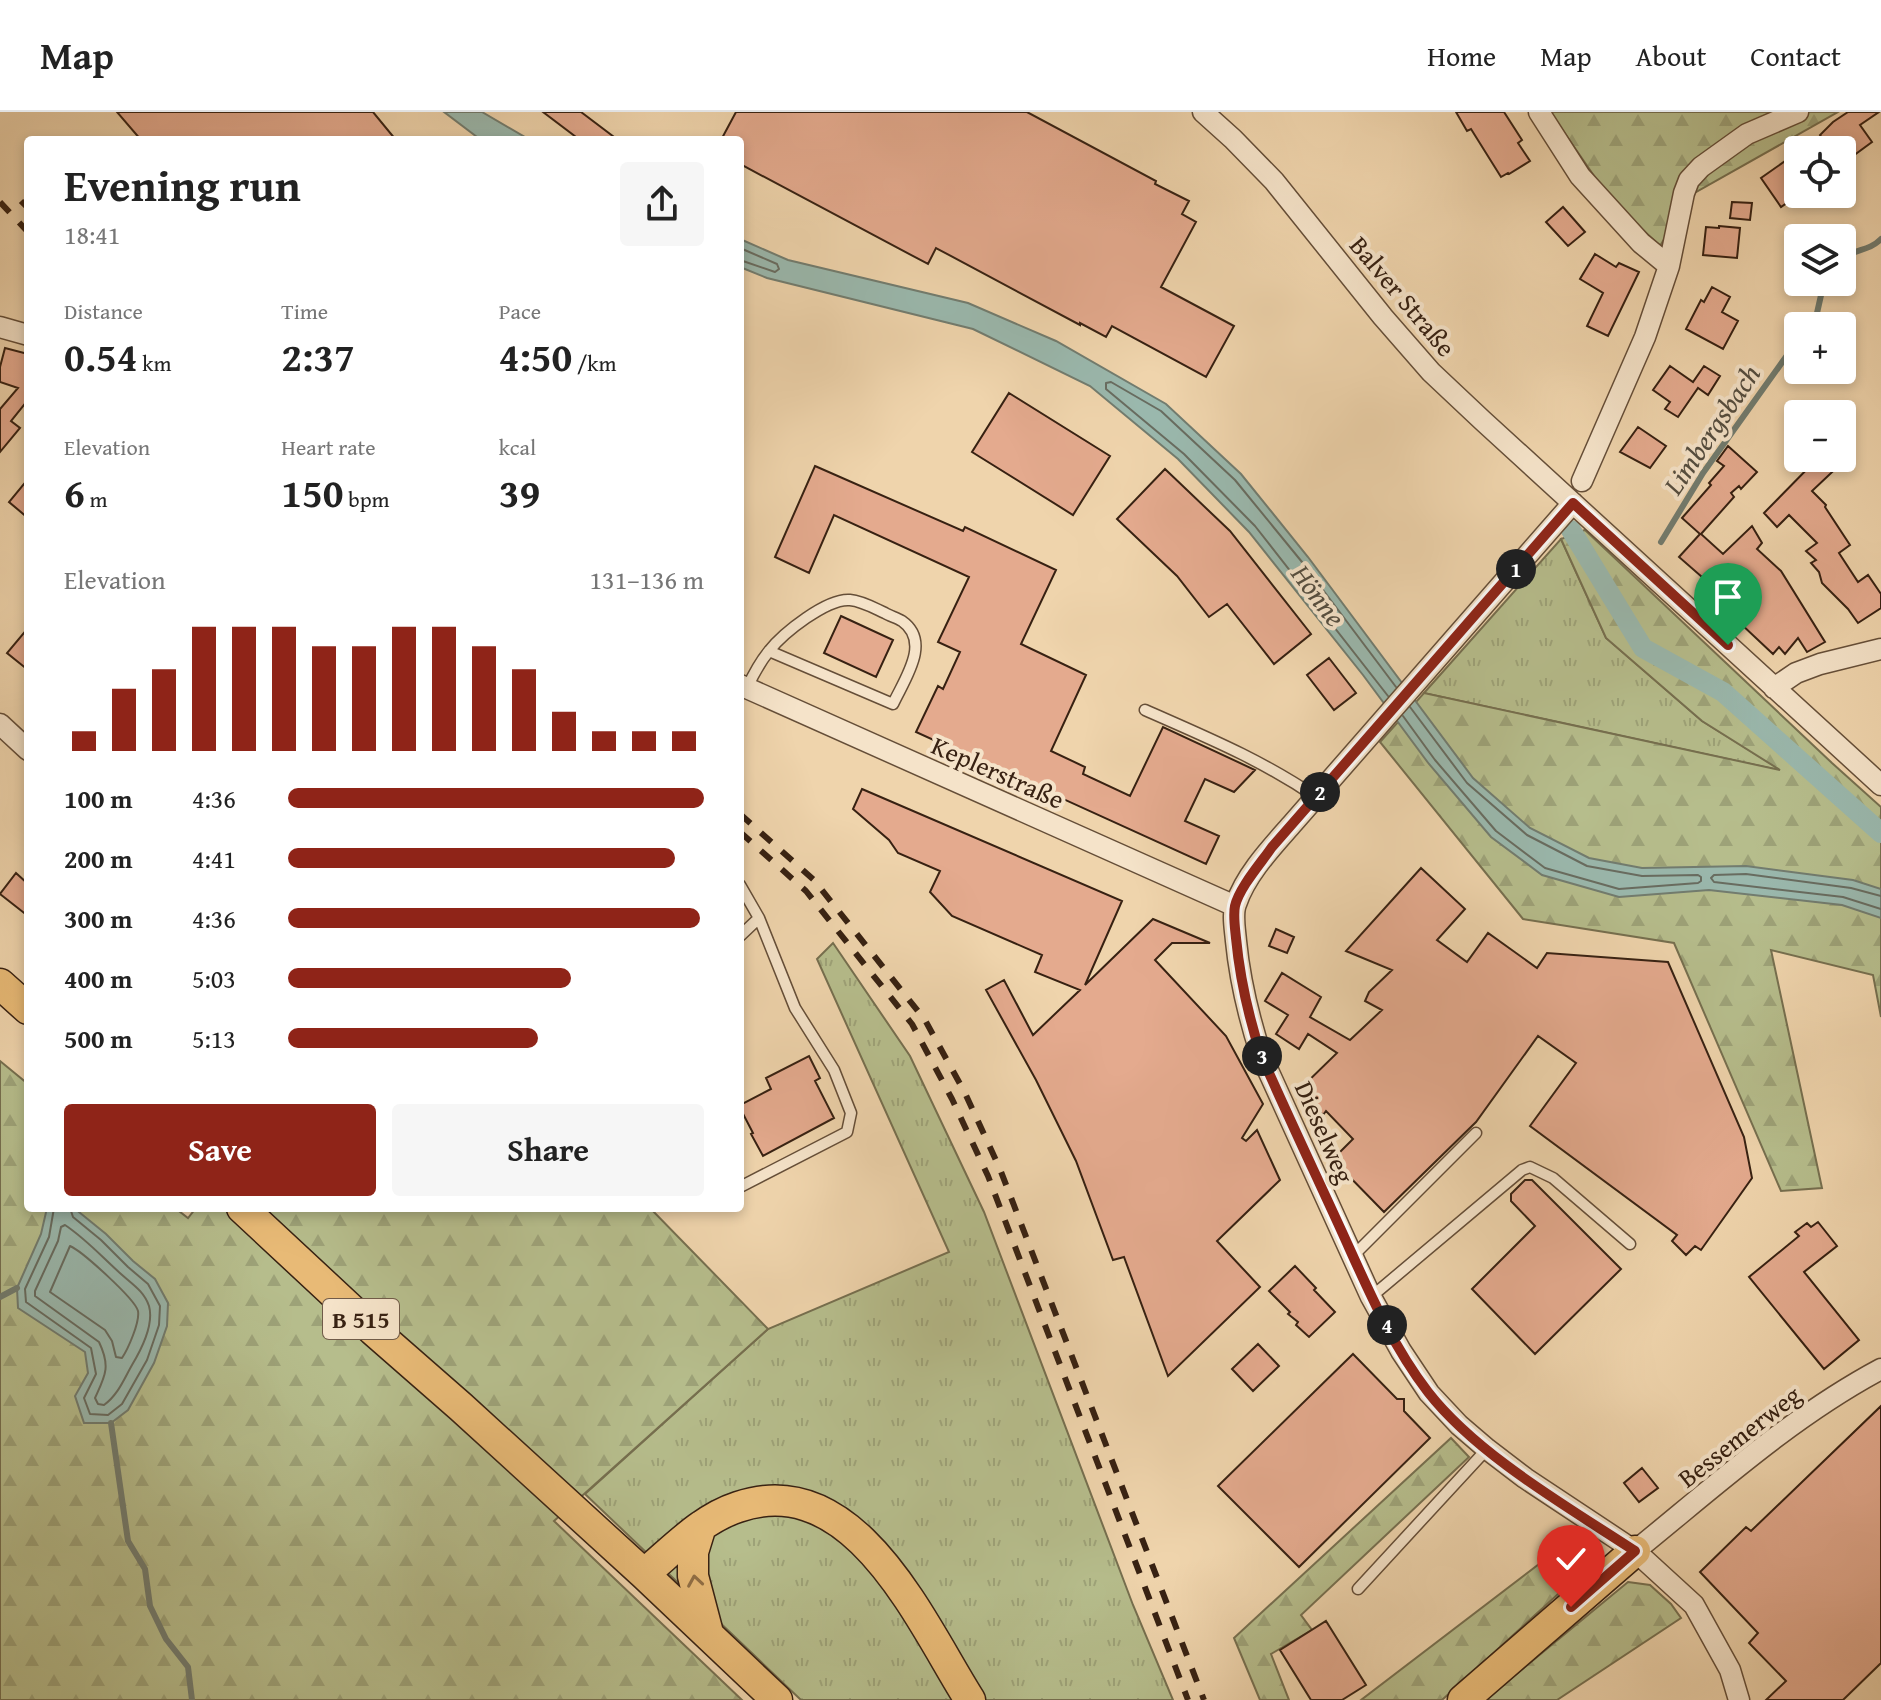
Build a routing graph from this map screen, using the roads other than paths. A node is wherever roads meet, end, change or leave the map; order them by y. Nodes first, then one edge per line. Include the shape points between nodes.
1 (1203, 112) edge
2 (1539, 112) edge
3 (1798, 112) edge
4 (1762, 118) edge
5 (1669, 266) junction
6 (0, 327) edge
7 (24, 334) edge
8 (1582, 481) dead end
9 (1573, 503) junction
10 (1881, 649) edge
11 (769, 651) junction
12 (744, 685) edge
13 (744, 686) edge
14 (1774, 688) junction
15 (1145, 710) dead end
16 (0, 724) edge
17 (24, 746) edge
18 (1881, 785) edge
19 (1316, 797) junction
20 (744, 892) edge
21 (1235, 906) junction
22 (759, 918) junction
23 (744, 932) edge
24 (0, 984) edge
25 (24, 1005) edge
26 (1476, 1133) dead end
27 (744, 1185) edge
28 (246, 1212) edge
29 (1630, 1244) dead end
30 (1353, 1256) junction
31 (1371, 1297) junction
32 (1881, 1369) edge
33 (1487, 1449) junction
34 (701, 1526) junction
35 (1635, 1551) junction
36 (644, 1574) junction
37 (1358, 1589) dead end
38 (708, 1635) junction
39 (777, 1700) edge
40 (970, 1700) edge
41 (1463, 1700) edge
42 (1739, 1700) edge

1 - 9 street, Balver Straße via 1274,181 1431,372
2 - 5 street via 1580,176
3 - 4 street
4 - 5 street via 1689,180
5 - 8 street via 1645,337
6 - 7 street
9 - 14 street, Balver Straße
9 - 19 street
10 - 14 street via 1820,664
11 - 11 lane via 809,617 847,600 902,621 916,644 893,704
11 - 12 lane
13 - 21 street, Keplerstraße
14 - 18 street, Balver Straße
15 - 19 lane via 1243,753
16 - 17 street
19 - 21 street via 1272,847
20 - 22 lane
21 - 30 street, Dieselweg via 1241,985 1252,1028
22 - 23 lane
22 - 27 lane via 795,1008 834,1070 851,1113 847,1132
24 - 25 main road
26 - 30 lane
28 - 36 main road, B 515
29 - 31 lane via 1553,1178 1530,1167
30 - 31 street, Dieselweg
31 - 33 street, Dieselweg via 1429,1393
32 - 35 street, Bessemerweg via 1810,1411
33 - 35 street, Dieselweg
33 - 37 lane
34 - 36 main road
38 -> 34 main road via 693,1576
34 - 40 main road via 737,1507 779,1501 825,1513 847,1527 895,1580
35 - 41 main road
35 - 42 street, Dieselweg via 1694,1605 1730,1670
36 - 38 main road, B 515
38 - 39 main road, B 515

